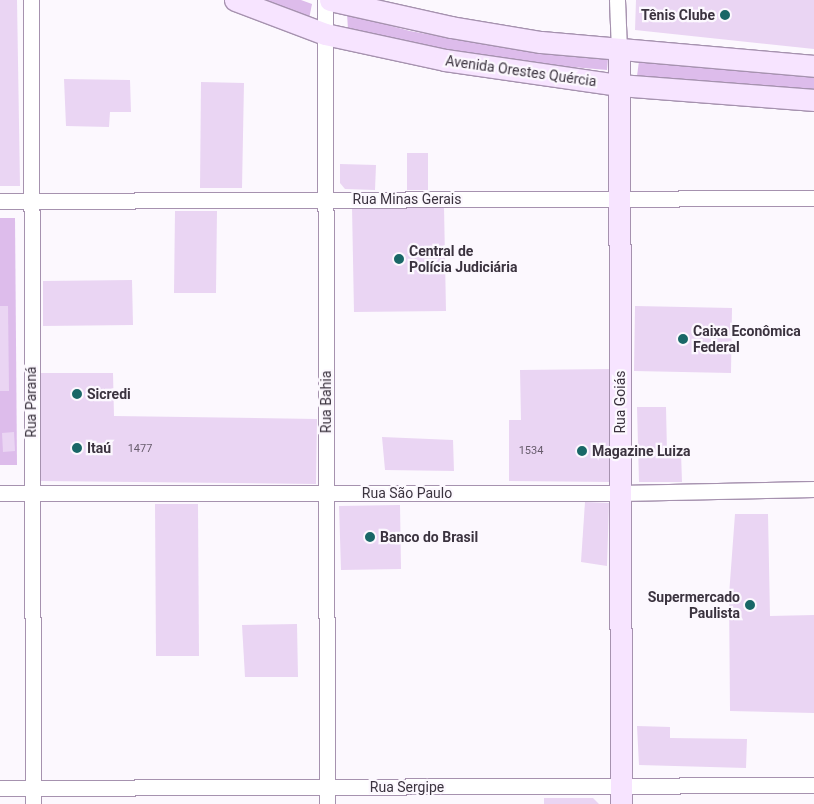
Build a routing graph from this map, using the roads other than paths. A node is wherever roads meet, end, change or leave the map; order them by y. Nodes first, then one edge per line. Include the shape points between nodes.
1 (31, 0) edge
2 (235, 0) edge
3 (325, 0) edge
4 (330, 0) edge
5 (617, 0) edge
6 (325, 34) junction
7 (618, 50) junction
8 (814, 66) edge
9 (619, 85) junction
10 (814, 100) edge
11 (620, 198) junction
12 (814, 198) edge
13 (326, 200) junction
14 (0, 201) edge
15 (31, 201) junction
16 (814, 489) edge
17 (0, 493) edge
18 (31, 493) junction
19 (326, 493) junction
20 (620, 493) junction
21 (814, 785) edge
22 (327, 787) junction
23 (0, 788) edge
24 (33, 788) junction
25 (621, 796) edge
26 (33, 804) edge
27 (327, 804) edge

1 - 15 street, Rua Paraná
2 - 6 main road, Avenida Orestes Quércia
3 - 6 street, Rua Bahia
4 - 7 main road via 460,28
5 - 7 street, Rua Goiás
6 - 9 main road, Avenida Orestes Quércia via 445,60
6 - 13 street, Rua Bahia
7 - 8 main road
7 - 9 main road, Rua Goiás
9 - 10 main road, Avenida Orestes Quércia
9 - 11 main road, Rua Goiás
11 - 12 street, Rua Minas Gerais
11 - 13 street, Rua Minas Gerais
11 - 20 main road, Rua Goiás
13 - 15 street, Rua Minas Gerais
13 - 19 street, Rua Bahia
14 - 15 street, Rua Minas Gerais
15 - 18 street, Rua Paraná
16 - 20 street, Rua São Paulo
17 - 18 street, Rua São Paulo
18 - 19 street, Rua São Paulo
18 - 24 street, Rua Paraná
19 - 20 street, Rua São Paulo
19 - 22 street, Rua Bahia
20 - 25 main road, Rua Goiás
21 - 25 street, Rua Sergipe
22 - 24 street, Rua Sergipe
22 - 25 street, Rua Sergipe
22 - 27 street, Rua Bahia
23 - 24 street, Rua Sergipe
24 - 26 street, Rua Paraná

